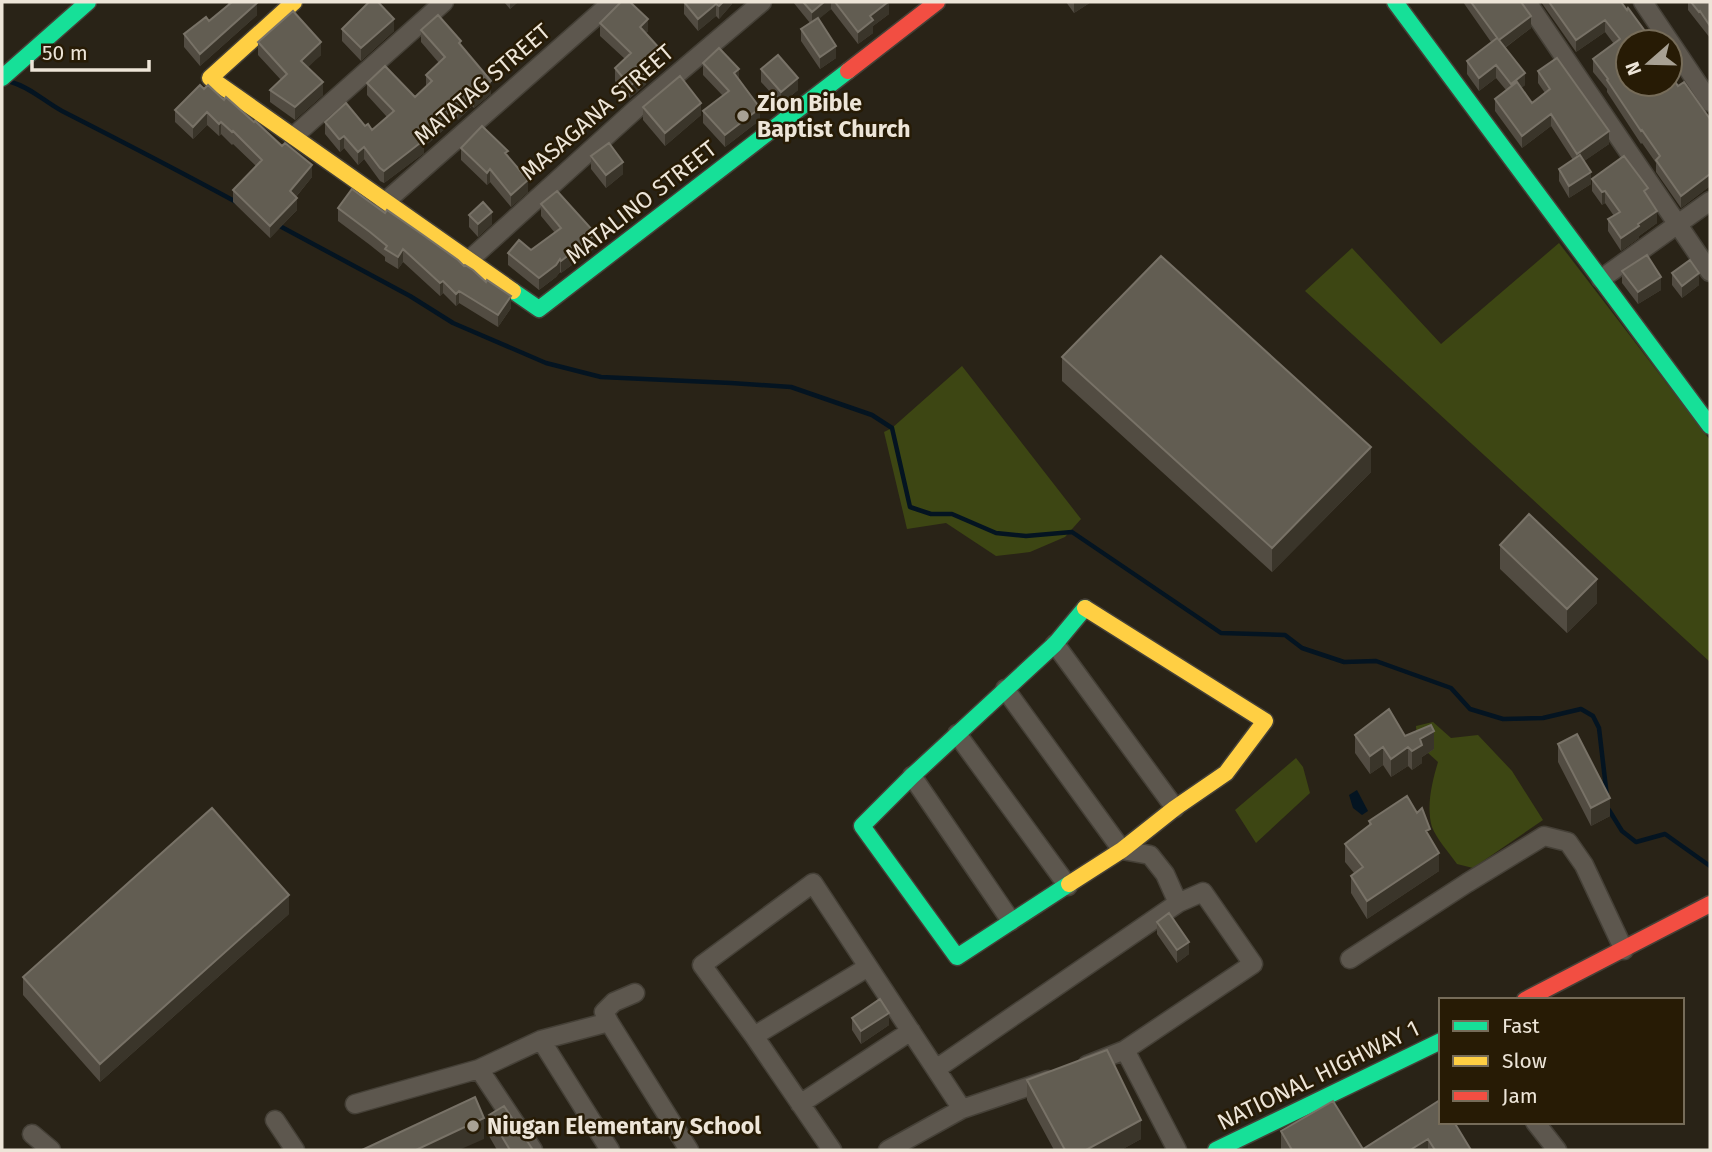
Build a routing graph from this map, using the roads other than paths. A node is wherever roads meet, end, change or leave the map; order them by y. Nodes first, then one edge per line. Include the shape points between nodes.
1 (88, 2) edge
2 (294, 2) edge
3 (444, 2) edge
4 (612, 2) edge
5 (762, 2) edge
6 (937, 2) edge
7 (1395, 2) edge
8 (1527, 2) edge
9 (1643, 2) edge
10 (1661, 28) edge
11 (1684, 63) edge
12 (6, 75) edge
13 (1710, 102) edge
14 (294, 136) junction
15 (1710, 201) edge
16 (384, 202) junction
17 (1677, 225) junction
18 (467, 262) junction
19 (1710, 272) edge
20 (1601, 279) junction
21 (1710, 426) edge
22 (1055, 643) junction
23 (1005, 689) junction
24 (957, 734) junction
25 (912, 776) junction
26 (1175, 808) junction
27 (1122, 850) junction
28 (1068, 886) junction
29 (1178, 902) junction
30 (1710, 904) edge
31 (1011, 921) junction
32 (1624, 950) junction
33 (1350, 959) dead end
34 (868, 967) junction
35 (635, 993) dead end
36 (1529, 998) edge
37 (609, 1021) junction
38 (911, 1031) junction
39 (754, 1036) junction
40 (541, 1040) junction
41 (1439, 1042) edge
42 (1125, 1050) junction
43 (479, 1069) junction
44 (936, 1069) junction
45 (355, 1104) dead end
46 (800, 1104) junction
47 (962, 1109) junction
48 (275, 1120) dead end
49 (1537, 1124) edge
50 (32, 1134) dead end
51 (51, 1150) edge
52 (295, 1150) edge
53 (533, 1150) edge
54 (610, 1150) edge
55 (689, 1150) edge
56 (832, 1150) edge
57 (888, 1150) edge
58 (1177, 1150) edge
59 (1216, 1150) edge
60 (1557, 1150) edge

1 - 12 main road
2 - 14 main road via 210,78
3 - 14 street
4 - 16 street, MATATAG STREET
5 - 18 street, MASAGANA STREET
6 - 18 main road, MATALINO STREET via 539,309
7 - 20 main road
8 - 17 street
9 - 10 street
11 - 13 street
14 - 16 main road
15 - 17 street
16 - 18 main road
17 - 19 street
17 - 20 street
20 - 21 main road
22 - 23 main road
22 - 26 street
22 - 26 main road via 1086,608 1265,721 1226,773
23 - 24 main road
23 - 27 street
24 - 25 main road
24 - 28 street
25 - 31 street
25 - 31 main road via 862,826 957,957
26 - 27 main road
27 - 28 main road
27 - 29 street via 1150,855
28 - 31 main road
29 - 42 street via 1203,892 1253,964
29 - 44 street
30 - 32 main road
32 - 33 street via 1584,865 1568,842 1544,836
32 - 36 main road
34 - 38 street
34 - 39 street
34 - 39 street via 813,883 702,965
35 - 37 street via 604,1012
37 - 40 street
37 - 55 street
38 - 44 street
38 - 46 street
39 - 46 street
40 - 43 street
40 - 54 street
41 - 59 main road, NATIONAL HIGHWAY 1
42 - 47 street
42 - 58 street
43 - 45 street
43 - 53 street
44 - 47 street
46 - 56 street
47 - 57 street
48 - 52 street
49 - 60 street
50 - 51 street

